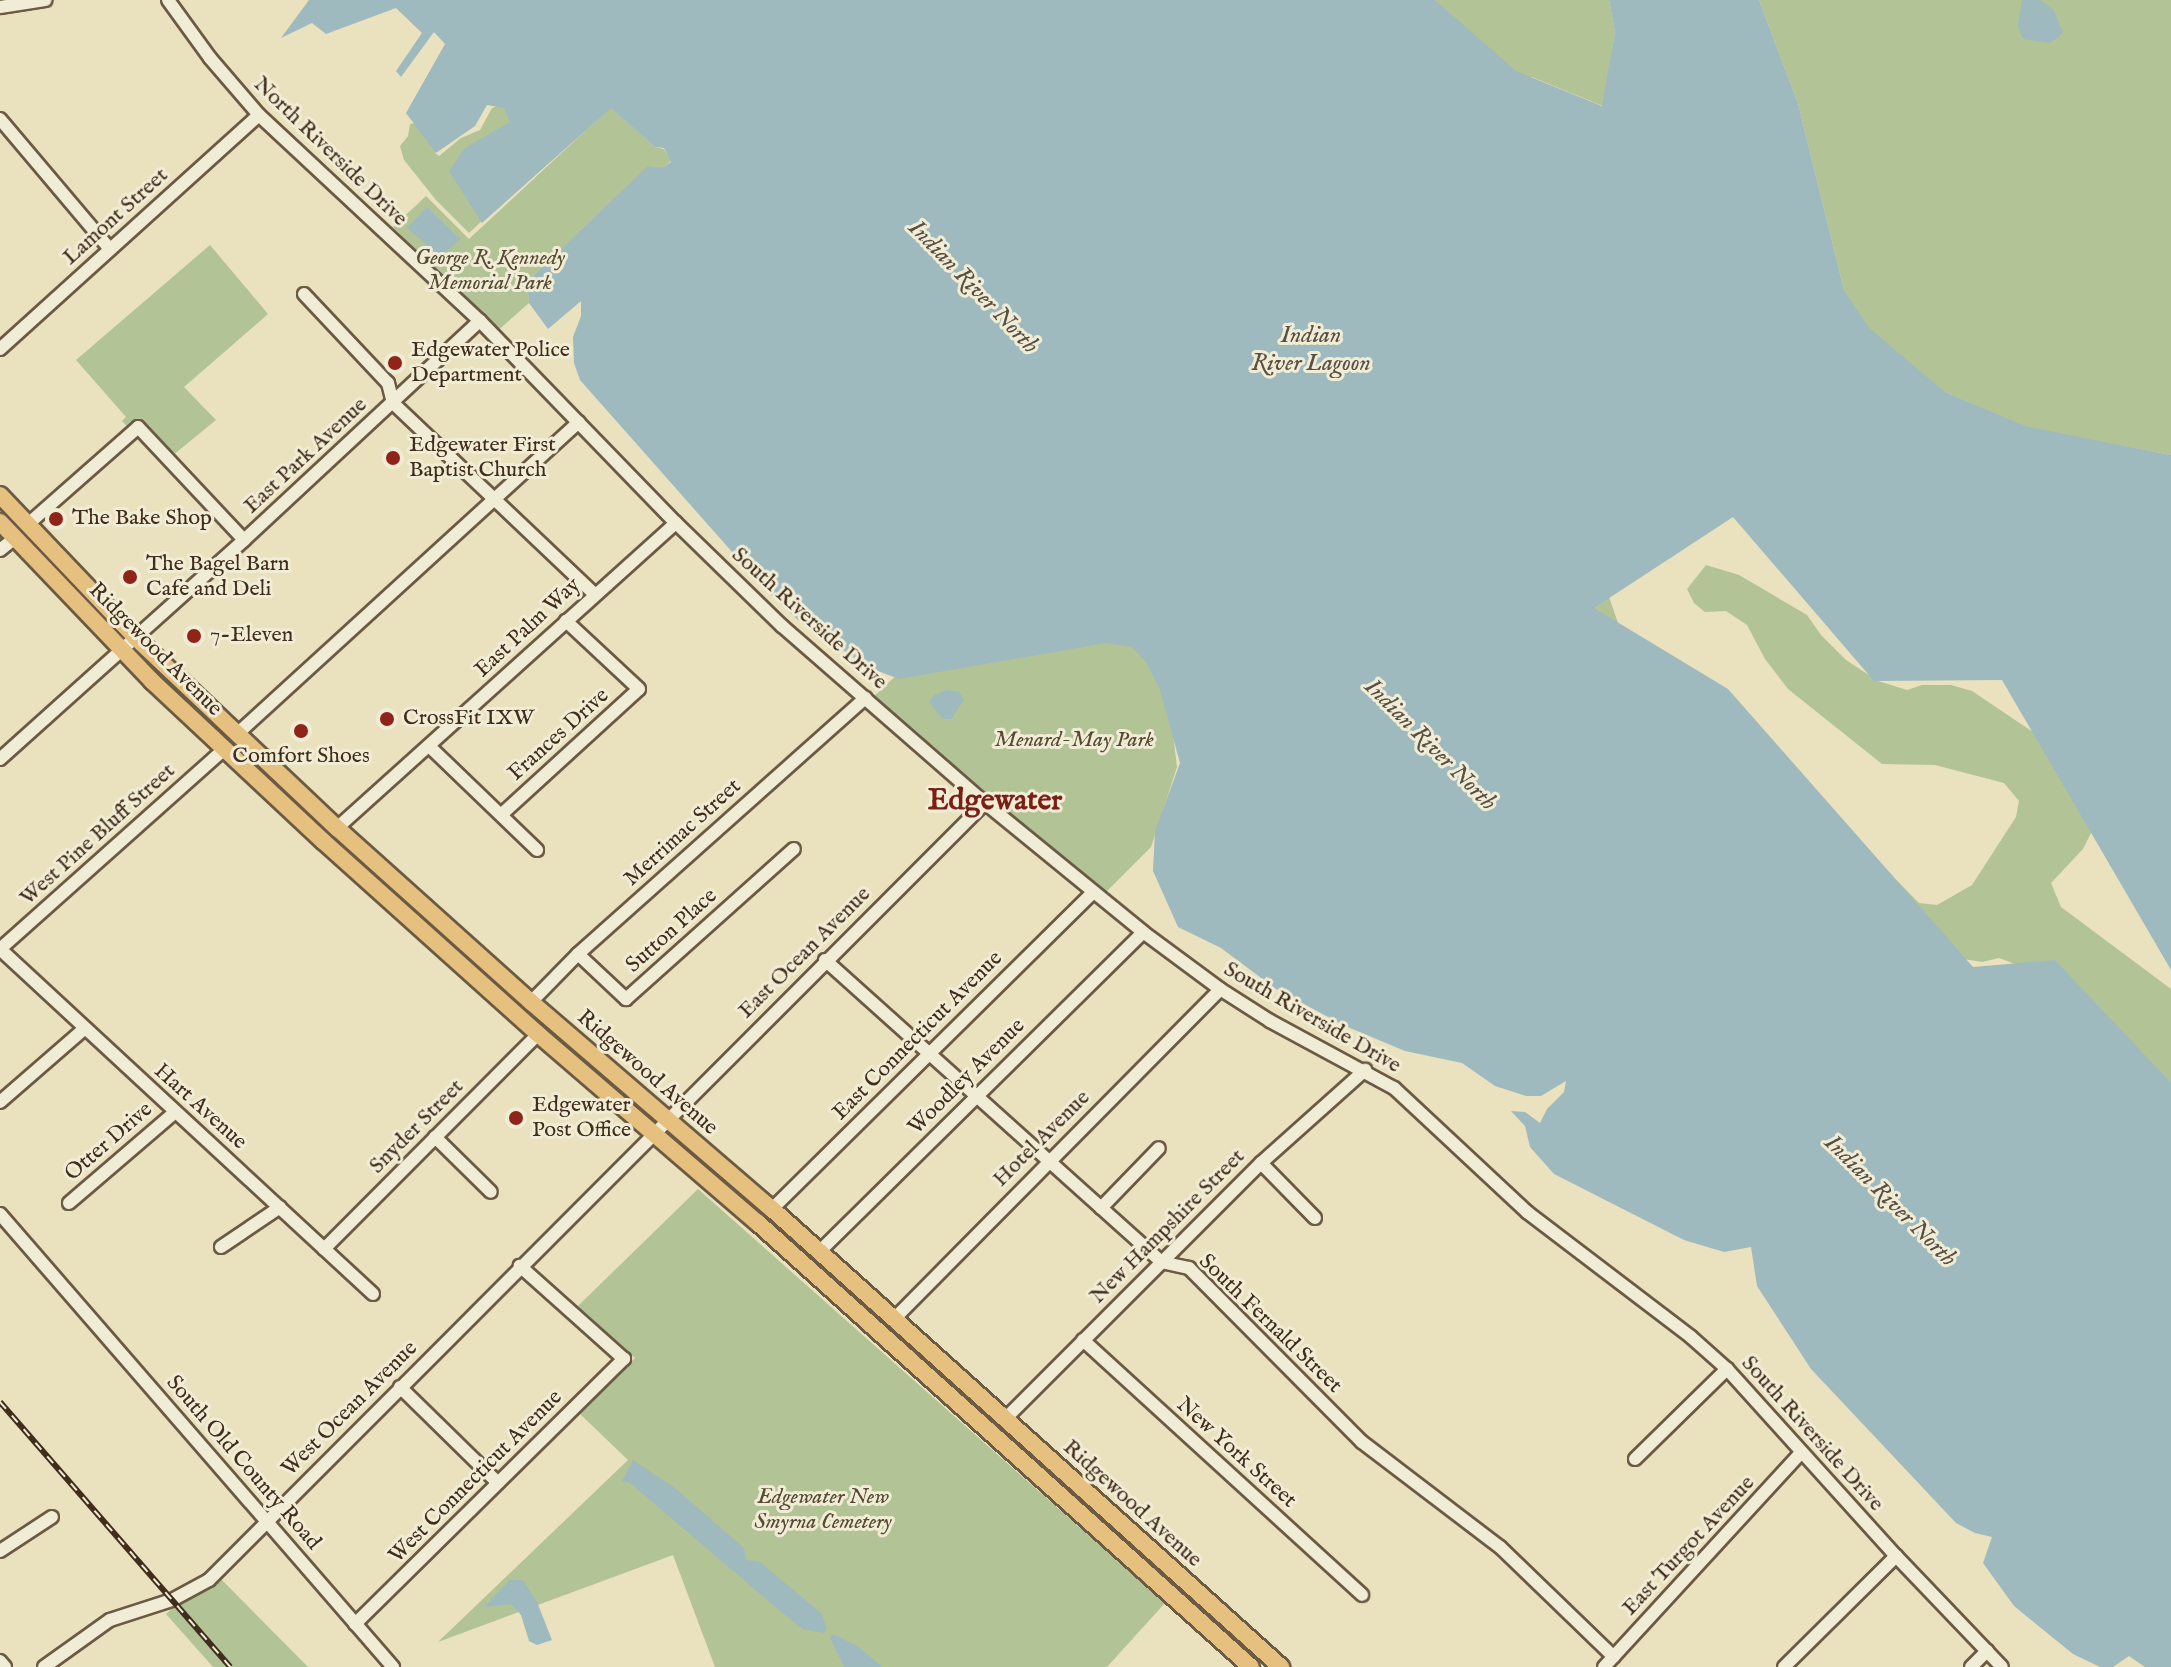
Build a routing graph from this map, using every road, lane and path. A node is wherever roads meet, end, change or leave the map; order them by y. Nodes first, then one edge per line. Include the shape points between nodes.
1 (45, 0) edge
2 (168, 0) edge
3 (0, 7) edge
4 (259, 115) junction
5 (0, 119) edge
6 (110, 249) junction
7 (304, 294) dead end
8 (480, 321) junction
9 (0, 349) edge
10 (393, 403) junction
11 (579, 422) junction
12 (0, 495) edge
13 (496, 498) junction
14 (0, 522) edge
15 (676, 523) junction
16 (27, 525) junction
17 (15, 538) junction
18 (244, 540) junction
19 (0, 550) edge
20 (594, 594) junction
21 (566, 621) junction
22 (136, 638) junction
23 (122, 650) junction
24 (865, 698) junction
25 (236, 735) junction
26 (429, 746) junction
27 (229, 755) junction
28 (0, 759) edge
29 (985, 803) junction
30 (502, 814) junction
31 (337, 828) junction
32 (794, 849) dead end
33 (537, 850) dead end
34 (1093, 892) junction
35 (394, 905) junction
36 (1143, 932) junction
37 (0, 949) edge
38 (578, 954) junction
39 (480, 956) junction
40 (825, 960) junction
41 (1220, 989) junction
42 (531, 1002) junction
43 (84, 1029) junction
44 (538, 1034) junction
45 (930, 1053) junction
46 (1365, 1070) junction
47 (978, 1094) junction
48 (0, 1102) edge
49 (175, 1112) junction
50 (667, 1119) junction
51 (653, 1133) junction
52 (435, 1137) junction
53 (1159, 1148) dead end
54 (1048, 1161) junction
55 (1261, 1163) junction
56 (491, 1192) dead end
57 (69, 1203) dead end
58 (280, 1207) junction
59 (1101, 1208) junction
60 (772, 1209) junction
61 (0, 1214) edge
62 (1315, 1218) dead end
63 (221, 1247) dead end
64 (324, 1249) junction
65 (819, 1252) junction
66 (1161, 1262) junction
67 (520, 1266) junction
68 (373, 1294) dead end
69 (894, 1319) junction
70 (1083, 1340) junction
71 (897, 1348) junction
72 (1727, 1369) junction
73 (400, 1387) junction
74 (1002, 1417) junction
75 (1003, 1444) junction
76 (1802, 1452) junction
77 (1635, 1459) dead end
78 (498, 1483) junction
79 (52, 1517) dead end
80 (268, 1520) junction
81 (1117, 1520) junction
82 (0, 1551) edge
83 (1896, 1556) junction
84 (1362, 1595) dead end
85 (1179, 1602) junction
86 (355, 1624) junction
87 (1987, 1651) junction
88 (1609, 1662) edge
89 (44, 1667) edge
90 (393, 1667) edge
91 (1251, 1667) edge
92 (1268, 1667) edge
93 (1281, 1667) edge
94 (1784, 1667) edge
95 (1971, 1667) edge
96 (2002, 1667) edge

1 - 3 street
2 - 4 street, North Riverside Drive
4 - 6 street, Lamont Street
4 - 8 street, North Riverside Drive
5 - 6 street
6 - 9 street, Lamont Street
7 - 10 street via 388,383
8 - 10 street, East Park Avenue
8 - 11 street, South Riverside Drive
10 - 13 street
10 - 18 street, East Park Avenue
11 - 13 street
11 - 15 street, South Riverside Drive
12 - 16 main road, Ridgewood Avenue
13 - 20 street
13 - 25 street
14 - 17 main road, Ridgewood Avenue
15 - 20 street, East Palm Way
15 - 24 street, South Riverside Drive
16 - 18 street via 138,427
16 - 22 main road, Ridgewood Avenue
17 - 19 street
17 - 23 main road, Ridgewood Avenue
18 - 22 street, East Park Avenue
20 - 21 street, East Palm Way
21 - 26 street, East Palm Way
21 - 30 street, Frances Drive via 639,689
22 - 23 street, East Park Avenue
22 - 25 main road, Ridgewood Avenue
23 - 27 main road, Ridgewood Avenue
23 - 28 street, East Park Avenue
24 - 29 street, South Riverside Drive
24 - 38 street, Merrimac Street
25 - 31 main road, Ridgewood Avenue
26 - 30 street, Frances Drive
26 - 31 street, East Palm Way
27 - 31 main road via 249,760 320,827
27 - 35 main road, Ridgewood Avenue
27 - 37 street, West Pine Bluff Street
29 - 34 street, South Riverside Drive
29 - 40 street, East Ocean Avenue
30 - 33 street, Frances Drive
31 - 39 main road, Ridgewood Avenue
32 - 38 street, Sutton Place via 626,999
34 - 36 street, South Riverside Drive
34 - 45 street, East Connecticut Avenue
35 - 39 main road via 418,912 466,954
35 - 44 main road, Ridgewood Avenue
36 - 41 street, South Riverside Drive
36 - 47 street, Woodley Avenue
37 - 43 street, Hart Avenue
38 - 42 street, Merrimac Street
39 - 42 main road, Ridgewood Avenue
40 - 45 street, South Fernald Street
40 - 50 street, East Ocean Avenue
41 - 46 street, South Riverside Drive
41 - 54 street, Hotel Avenue
42 - 50 main road, Ridgewood Avenue
43 - 48 street
43 - 49 street, Hart Avenue
44 - 51 main road, Ridgewood Avenue
44 - 52 street, Snyder Street
45 - 47 street, South Fernald Street
45 - 60 street, East Connecticut Avenue
46 - 55 street, New Hampshire Street
46 - 72 street, South Riverside Drive via 1432,1121 1527,1212
47 - 54 street, South Fernald Street
47 - 65 street, Woodley Avenue
49 - 57 street, Otter Drive
49 - 58 street, Hart Avenue
50 - 51 street, East Ocean Avenue
50 - 60 main road, Ridgewood Avenue
51 - 67 street, West Ocean Avenue
51 - 71 main road, Ridgewood Avenue
52 - 56 street
52 - 64 street, Snyder Street
53 - 59 street
54 - 59 street, South Fernald Street
54 - 69 street, Hotel Avenue
55 - 62 street
55 - 66 street, New Hampshire Street
58 - 63 street
58 - 64 street, Hart Avenue
59 - 66 street, South Fernald Street
60 - 65 main road, Ridgewood Avenue
61 - 80 street, South Old County Road
64 - 68 street, Hart Avenue
65 - 69 main road, Ridgewood Avenue
66 - 70 street, New Hampshire Street
66 - 88 street, South Fernald Street via 1189,1268 1362,1442 1500,1547
67 - 73 street, West Ocean Avenue
67 - 78 street, West Connecticut Avenue via 624,1359
69 - 74 main road, Ridgewood Avenue
70 - 74 street, New Hampshire Street
70 - 84 street, New York Street
71 - 74 main road via 913,1350 984,1413
71 - 75 main road, Ridgewood Avenue
72 - 76 street, South Riverside Drive
72 - 77 street
73 - 78 street
73 - 80 street, West Ocean Avenue
74 - 81 main road, Ridgewood Avenue
75 - 81 main road via 1021,1445 1097,1512
75 - 85 main road, Ridgewood Avenue
76 - 83 street, South Riverside Drive
76 - 88 street, East Turgot Avenue
78 - 86 street, West Connecticut Avenue
79 - 82 street
80 - 86 street, South Old County Road
80 - 89 street, West Ocean Avenue via 192,1592 110,1620
81 - 93 main road, Ridgewood Avenue
83 - 87 street, South Riverside Drive
83 - 94 street
85 - 91 main road, Ridgewood Avenue
85 - 92 main road via 1200,1609
86 - 90 street, South Old County Road
87 - 95 street
87 - 96 street, South Riverside Drive

